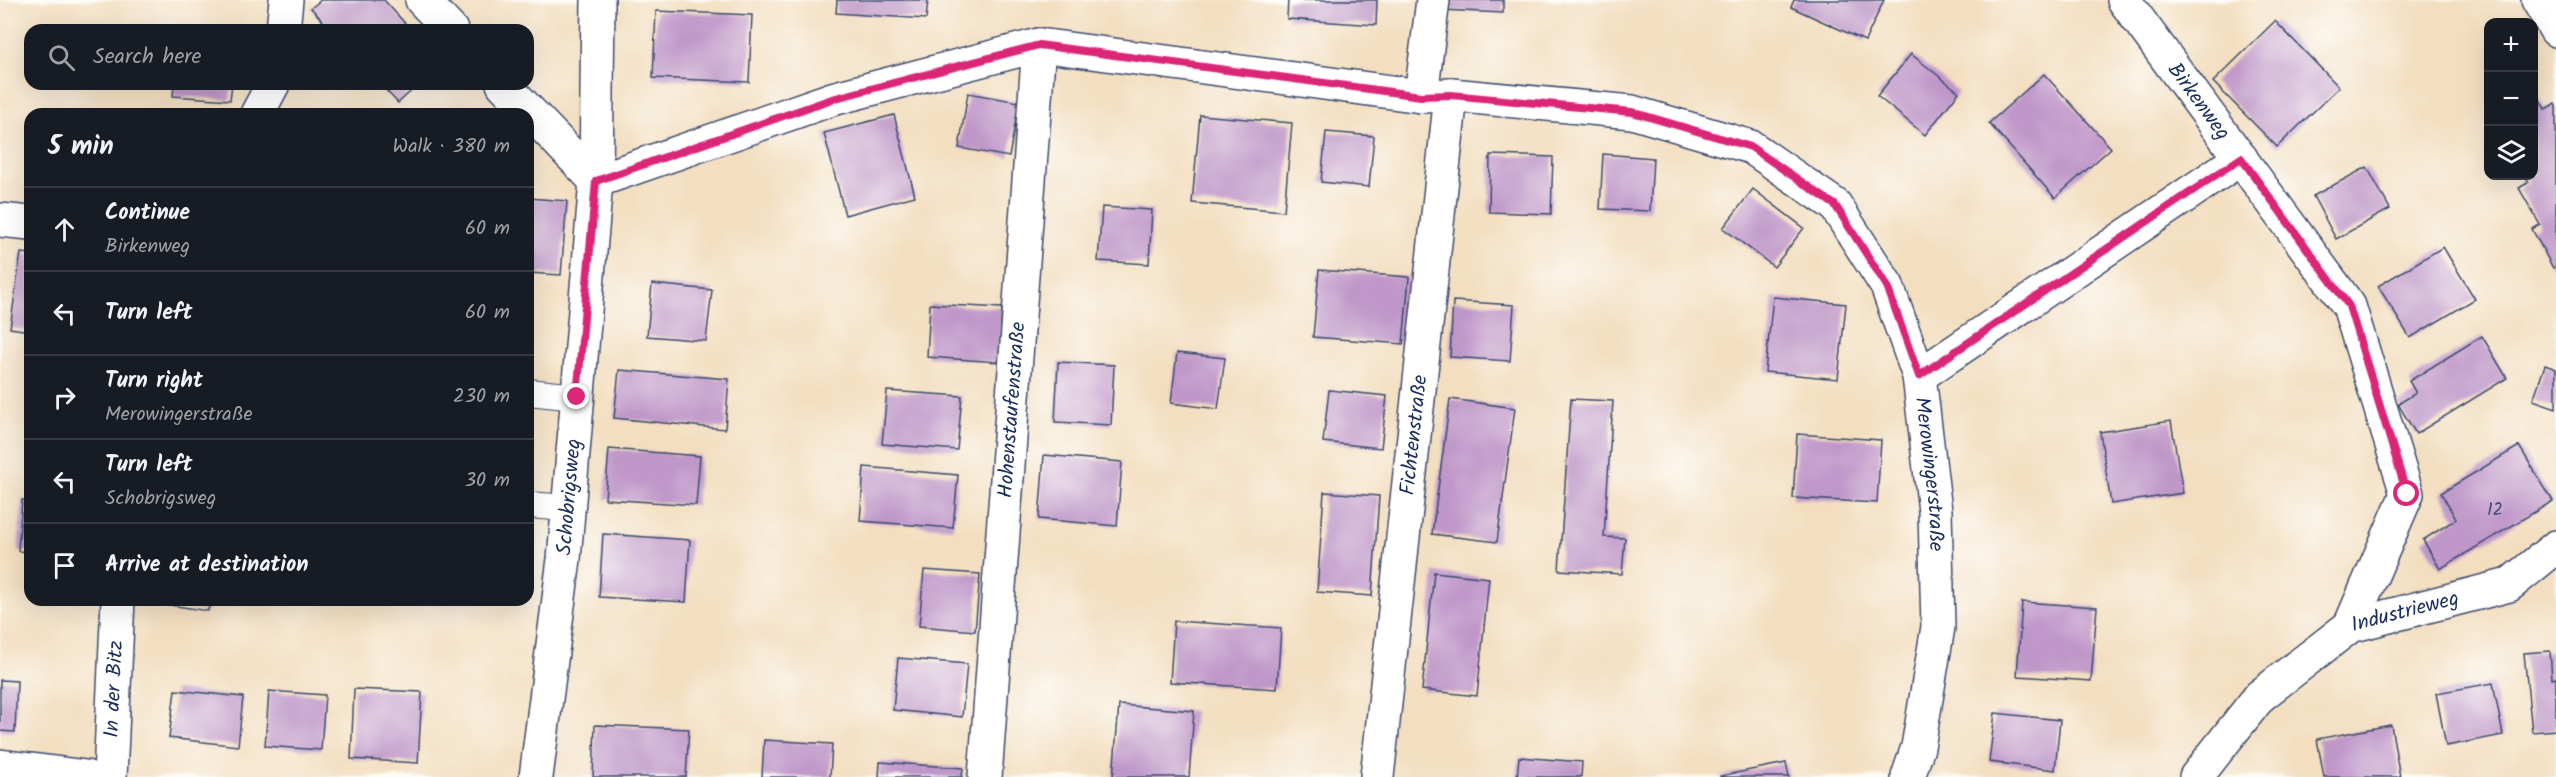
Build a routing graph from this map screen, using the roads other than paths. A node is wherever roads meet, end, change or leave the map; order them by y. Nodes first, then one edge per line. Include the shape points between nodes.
1 (286, 0) edge
2 (422, 0) edge
3 (598, 0) edge
4 (1433, 0) edge
5 (2124, 0) edge
6 (2538, 0) edge
7 (283, 24) edge
8 (445, 24) edge
9 (2556, 30) edge
10 (1039, 45) junction
11 (270, 90) edge
12 (509, 90) edge
13 (1436, 96) junction
14 (260, 108) edge
15 (526, 108) edge
16 (534, 116) edge
17 (2241, 158) junction
18 (596, 181) junction
19 (0, 220) edge
20 (24, 222) edge
21 (1919, 376) junction
22 (534, 393) edge
23 (577, 397) junction
24 (534, 505) edge
25 (568, 508) junction
26 (2556, 546) edge
27 (118, 606) edge
28 (2350, 626) junction
29 (0, 766) edge
30 (86, 777) edge
31 (110, 777) edge
32 (536, 777) edge
33 (985, 777) edge
34 (1377, 777) edge
35 (1908, 777) edge
36 (2196, 777) edge

1 - 7 street
2 - 8 street
3 - 18 street, Schobrigsweg
4 - 13 street
5 - 17 street, Birkenweg
6 - 9 street
10 - 13 street, Merowingerstraße
10 - 18 street, Merowingerstraße via 832,99
10 - 33 street, Hohenstaufenstraße
11 - 14 street
12 - 15 street
13 - 21 street, Merowingerstraße via 1632,112 1751,147 1835,205 1887,286
13 - 34 street, Fichtenstraße
16 - 18 street
17 - 21 street
17 - 28 street, Birkenweg via 2349,306 2407,494
18 - 23 street, Schobrigsweg
19 - 20 street
21 - 35 street, Merowingerstraße via 1935,511 1938,627 1918,747
22 - 23 lane
23 - 25 street, Schobrigsweg
24 - 25 lane
25 - 32 street, Schobrigsweg
26 - 28 street, Industrieweg via 2509,585
27 - 31 street, In der Bitz
28 - 36 street, Industrieweg via 2260,696
29 - 30 street

